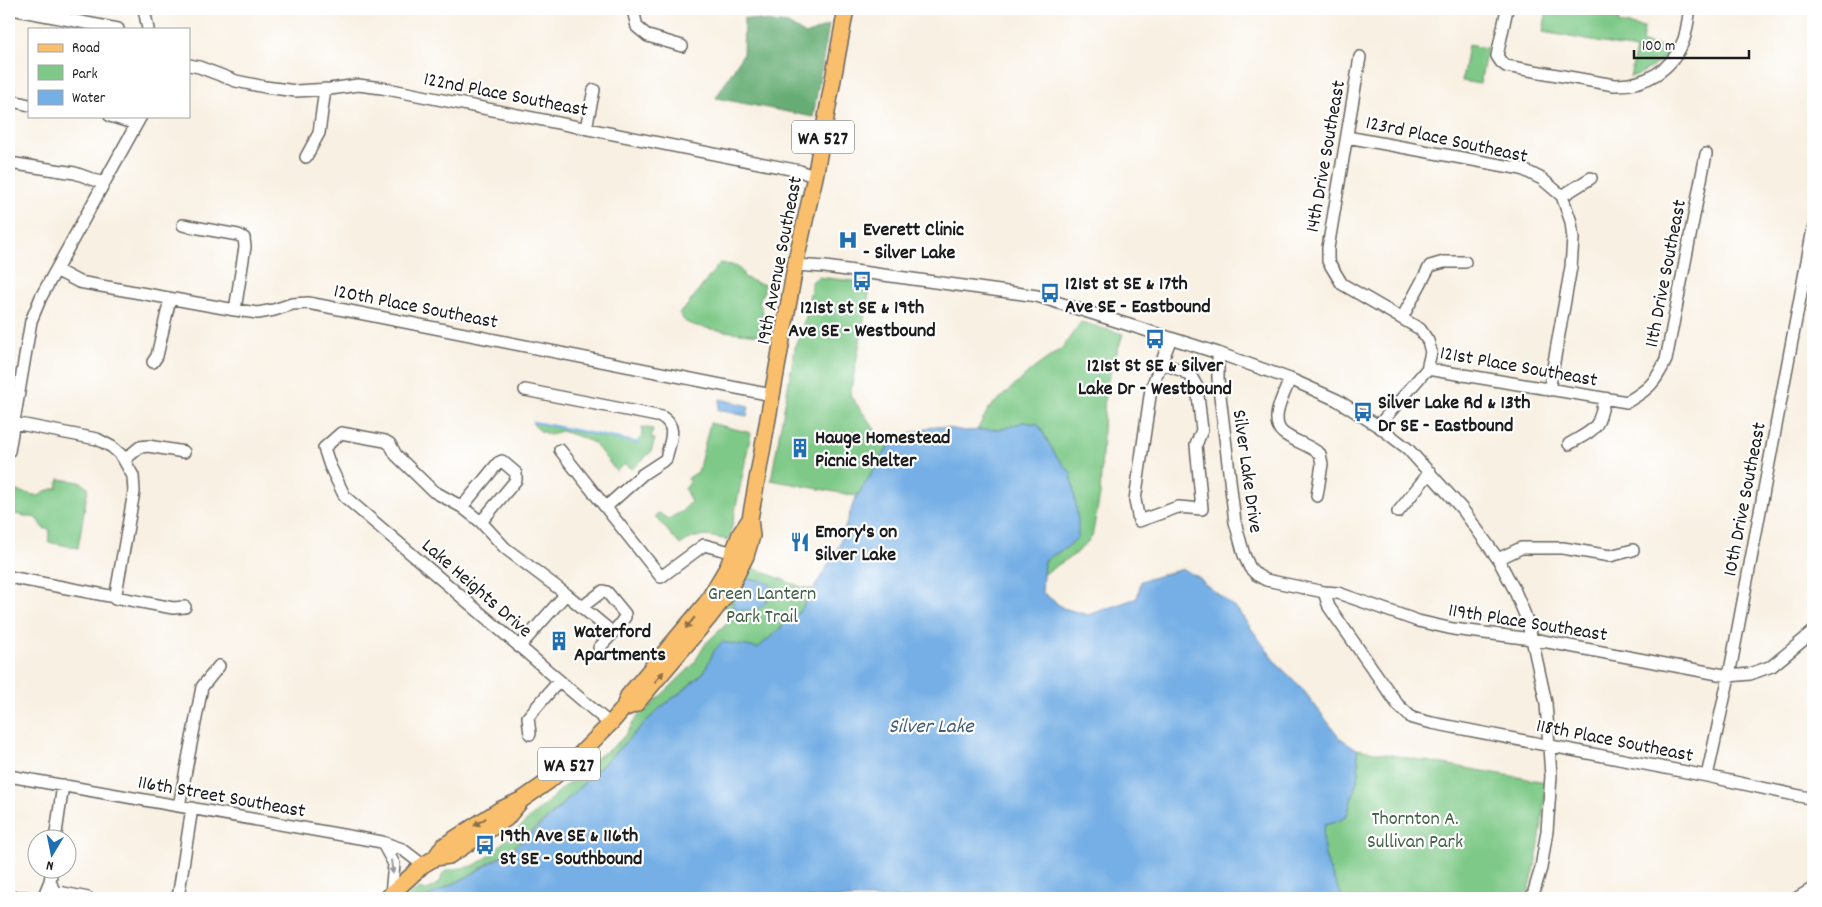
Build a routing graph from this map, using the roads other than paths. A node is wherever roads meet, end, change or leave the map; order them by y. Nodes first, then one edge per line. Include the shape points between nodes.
1 (12, 9) edge
2 (144, 9) edge
3 (636, 9) edge
4 (846, 9) edge
5 (1507, 9) edge
6 (1690, 9) edge
7 (77, 14) edge
8 (115, 28) edge
9 (148, 28) edge
10 (682, 46) dead end
11 (1360, 57) dead end
12 (190, 65) edge
13 (325, 89) junction
14 (594, 90) dead end
15 (9, 100) edge
16 (28, 105) edge
17 (124, 118) edge
18 (138, 120) edge
19 (586, 128) junction
20 (1347, 137) junction
21 (1706, 154) dead end
22 (306, 157) dead end
23 (9, 163) edge
24 (815, 177) junction
25 (1591, 178) dead end
26 (103, 183) junction
27 (1562, 196) junction
28 (183, 225) dead end
29 (1813, 229) edge
30 (1465, 262) dead end
31 (796, 265) junction
32 (56, 270) junction
33 (170, 299) junction
34 (235, 310) junction
35 (1402, 318) junction
36 (1171, 338) junction
37 (1218, 353) junction
38 (153, 362) dead end
39 (1161, 363) junction
40 (1427, 369) junction
41 (1290, 379) junction
42 (525, 390) dead end
43 (1549, 390) junction
44 (1644, 392) joint
45 (772, 395) junction
46 (1604, 399) junction
47 (11, 422) edge
48 (1378, 426) junction
49 (1569, 444) dead end
50 (560, 450) dead end
51 (9, 451) edge
52 (184, 452) dead end
53 (124, 460) junction
54 (1430, 472) junction
55 (1317, 496) dead end
56 (462, 507) junction
57 (606, 507) junction
58 (1398, 512) dead end
59 (750, 519) junction
60 (480, 522) junction
61 (1633, 550) dead end
62 (734, 552) junction
63 (1498, 559) junction
64 (9, 578) edge
65 (1324, 592) junction
66 (566, 594) junction
67 (116, 599) junction
68 (185, 607) dead end
69 (582, 607) junction
70 (1813, 632) edge
71 (613, 633) junction
72 (1532, 639) junction
73 (519, 647) junction
74 (599, 648) dead end
75 (219, 666) dead end
76 (1729, 676) junction
77 (559, 680) junction
78 (623, 710) junction
79 (610, 724) junction
80 (530, 734) dead end
81 (1550, 745) junction
82 (9, 776) edge
83 (1708, 776) junction
84 (63, 785) junction
85 (1812, 798) edge
86 (179, 806) junction
87 (192, 808) junction
88 (56, 830) edge
89 (382, 842) junction
90 (429, 861) junction
91 (49, 880) edge
92 (52, 880) edge
93 (1812, 889) edge
94 (389, 896) edge
95 (18, 897) edge
96 (31, 898) edge
97 (42, 898) edge
98 (88, 898) edge
99 (178, 898) edge
100 (1532, 898) edge
101 (1797, 898) edge

1 - 7 street
2 - 9 street
3 - 10 street via 637,28 648,36
4 - 24 main road, 19th Avenue Southeast / WA 527
5 - 6 street via 1497,56 1506,66 1625,85 1654,77 1676,55 1684,39
7 - 8 street
11 - 20 street, 14th Drive Southeast
12 - 13 street, 122nd Place Southeast via 265,87 296,91
13 - 19 street, 122nd Place Southeast via 358,84
13 - 22 street via 319,132
14 - 19 street
15 - 16 street
17 - 18 street
18 - 26 street
19 - 24 street, 122nd Place Southeast via 800,171
20 - 27 street, 123rd Place Southeast via 1522,169 1542,179
20 - 35 street, 14th Drive Southeast via 1328,261 1342,284
21 - 44 street, 11th Drive Southeast via 1666,360 1657,378
23 - 26 street via 75,173
24 - 31 main road, 19th Avenue Southeast / WA 527
25 - 27 street
26 - 32 street
27 - 43 street via 1571,222 1573,252
28 - 34 street via 244,238
29 - 76 street, 10th Drive Southeast
30 - 35 street via 1430,266
31 - 36 street via 1037,296
31 - 45 main road, 19th Avenue Southeast / WA 527
32 - 33 street, 120th Place Southeast via 79,282
32 - 47 street via 31,321
33 - 34 street, 120th Place Southeast
33 - 38 street
34 - 45 street, 120th Place Southeast via 258,313 292,304 315,304
35 - 40 street via 1420,329 1428,341 1432,352
36 - 37 street
36 - 39 street
37 - 41 street
37 - 65 street, Silver Lake Drive via 1218,379 1235,522 1244,555 1250,568 1266,580
39 - 39 street via 1151,389 1136,490 1138,521 1178,507 1202,509 1196,445 1202,430 1197,387 1192,378
40 - 43 street, 121st Place Southeast
40 - 48 street
41 - 48 street via 1337,400
41 - 55 street via 1278,410 1279,426 1283,433 1320,454 1322,464
42 - 57 street via 669,421 673,428 666,459 643,474
43 - 46 street, 121st Place Southeast
44 - 46 street, 121st Place Southeast via 1627,402
45 - 59 main road, 19th Avenue Southeast / WA 527
46 - 49 street, 121st Place Southeast via 1602,416 1594,430
47 - 51 street
47 - 53 street via 97,438
48 - 54 street via 1408,449
50 - 57 street
52 - 53 street via 140,447
53 - 67 street via 132,476 134,492
54 - 58 street
54 - 63 street via 1463,510
56 - 60 street
56 - 60 street via 498,463 506,463 516,473 516,480
56 - 73 street, Lake Heights Drive via 433,491 385,441 341,433 324,448 345,497
57 - 62 street via 661,577 704,544
59 - 62 main road, 19th Avenue Southeast / WA 527
78 -> 59 main road, 19th Avenue Southeast / WA 527 via 636,704 727,594 746,556 752,536
60 - 66 street via 505,548
61 - 63 street via 1610,556 1564,548 1521,548
62 -> 78 main road, 19th Avenue Southeast / WA 527 via 706,603 628,696
63 - 72 street via 1514,589
64 - 67 street
65 - 72 street, 119th Place Southeast via 1444,627
65 - 81 street, 118th Place Southeast via 1328,607 1398,705 1412,718
66 - 69 street
66 - 73 street
67 - 68 street
69 - 71 street
69 - 71 street via 603,590 607,592 625,614
70 - 76 street, 119th Place Southeast via 1772,666 1750,674
71 - 74 street
72 - 76 street, 119th Place Southeast
72 - 81 street via 1546,703
73 - 77 street, Lake Heights Drive
75 - 86 street via 202,687
76 - 83 street, 10th Drive Southeast
77 - 79 street, Lake Heights Drive
77 - 80 street via 528,717
78 - 79 main road, 19th Avenue Southeast / WA 527
79 - 90 main road, 19th Avenue Southeast / WA 527 via 562,770 523,799 499,810 443,846
81 - 83 street, 118th Place Southeast
81 - 100 street via 1547,831
82 - 84 street, 116th Street Southeast
83 - 85 street, 118th Place Southeast
84 - 86 street, 116th Street Southeast
84 - 88 street
86 - 87 street, 116th Street Southeast
87 - 89 street, 116th Street Southeast
87 - 99 street
89 - 90 street, 116th Street Southeast
89 -> 94 street via 394,864
90 - 94 main road, 19th Avenue Southeast / WA 527
91 - 97 street
92 - 98 street via 54,891
93 - 101 street
95 - 96 street

